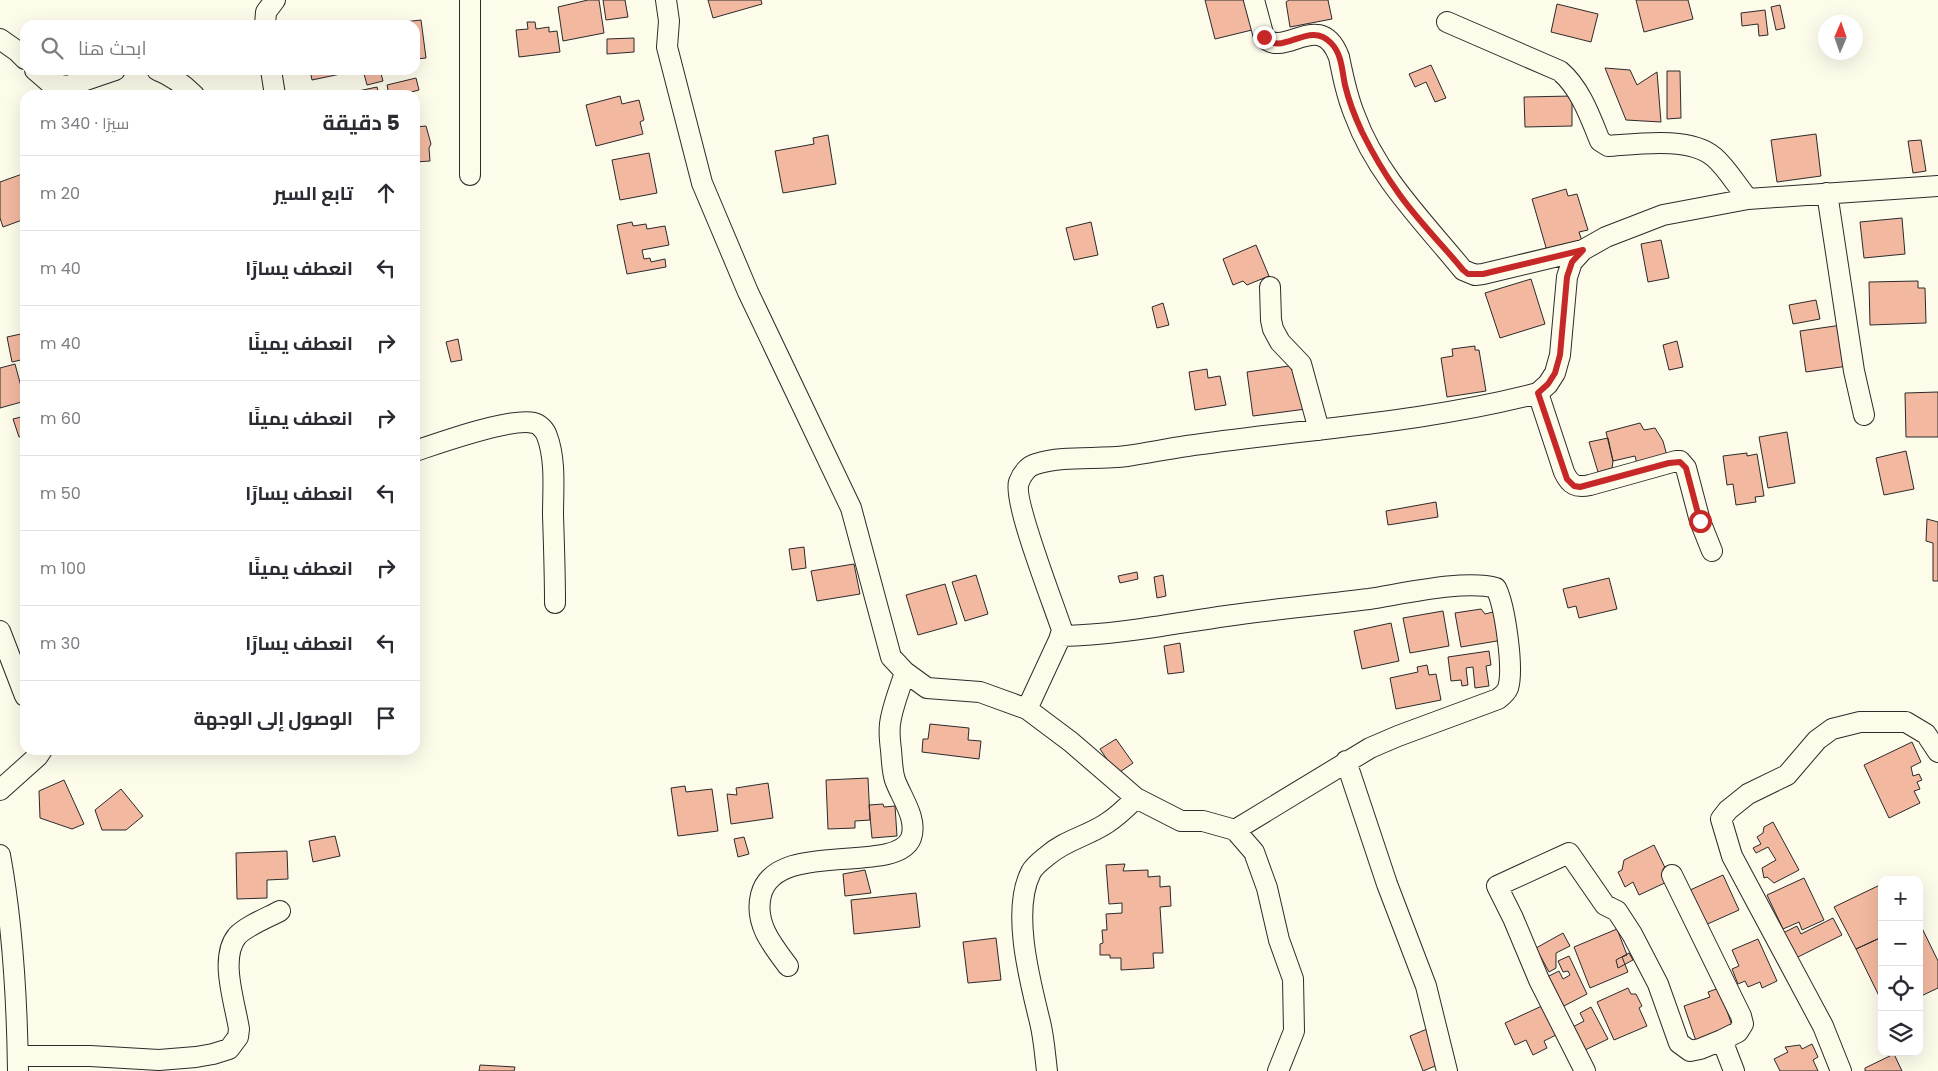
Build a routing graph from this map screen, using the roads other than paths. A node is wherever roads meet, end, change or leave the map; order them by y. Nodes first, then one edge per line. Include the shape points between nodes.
1 (275, 0) edge
2 (470, 0) edge
3 (666, 0) edge
4 (1254, 0) edge
5 (265, 20) edge
6 (1447, 22) dead end
7 (0, 39) edge
8 (20, 53) edge
9 (41, 75) edge
10 (101, 75) edge
11 (169, 75) edge
12 (272, 75) edge
13 (189, 90) edge
14 (274, 90) edge
15 (470, 175) dead end
16 (1938, 186) edge
17 (1827, 193) junction
18 (1748, 199) junction
19 (1583, 250) junction
20 (1270, 287) dead end
21 (1538, 393) junction
22 (1864, 415) dead end
23 (1319, 430) junction
24 (420, 450) edge
25 (1712, 551) dead end
26 (555, 603) dead end
27 (0, 631) edge
28 (1061, 636) junction
29 (905, 672) junction
30 (20, 683) edge
31 (1027, 709) junction
32 (1938, 752) edge
33 (39, 755) edge
34 (1346, 761) junction
35 (0, 790) edge
36 (1136, 798) junction
37 (1235, 830) junction
38 (0, 855) edge
39 (1672, 875) dead end
40 (280, 911) dead end
41 (788, 966) dead end
42 (1722, 1040) junction
43 (18, 1064) edge
44 (1047, 1071) edge
45 (1278, 1071) edge
46 (1447, 1071) edge
47 (1585, 1071) edge
48 (1734, 1071) edge
49 (1841, 1071) edge

1 - 5 street via 266,12
2 - 15 street
3 - 29 street via 669,21 667,47 702,183 748,292 852,508 891,657
4 - 19 street via 1267,41 1282,43 1313,34 1335,47 1355,116 1376,158 1397,192 1468,274 1483,274
6 - 18 street via 1560,71 1576,89 1600,141 1608,146 1684,144 1706,150
7 - 8 street
9 - 10 street via 50,83 68,86
11 - 13 street
12 - 14 street
16 - 17 street
17 - 18 street
17 - 22 street via 1854,372
18 - 19 street via 1663,215 1606,237
19 - 21 street via 1572,262 1567,277 1560,355 1555,373
20 - 23 street via 1273,329 1286,349 1302,364
21 - 23 street via 1410,419
21 - 25 street via 1564,472 1574,486 1590,485 1676,461 1683,463
23 - 28 street via 1125,456 1048,462 1034,464 1025,471 1018,483 1018,495 1062,630
24 - 26 street via 506,424 535,423 542,428 547,435 552,461
27 - 30 street
28 - 31 street
28 - 34 street via 1126,632 1475,584 1496,588 1505,614 1509,660 1508,689 1504,695 1398,736
29 - 31 street via 927,688 980,692
29 - 41 street via 890,724 895,778 908,809 911,838 901,849 884,855 798,864 771,877 763,887 758,904 761,922 769,941
31 - 36 street
32 - 49 street via 1926,734 1906,722 1860,722 1832,729 1817,740 1787,775 1748,794 1721,820 1732,856 1823,1026
33 - 35 street
34 - 37 street
34 - 46 street via 1387,884 1426,986
36 - 37 street via 1181,821 1203,821
36 - 44 street via 1107,824 1067,842 1031,870 1023,910 1026,956 1041,1024
37 - 45 street via 1254,852 1293,979 1294,1032
38 - 43 street via 13,963
39 - 42 street via 1741,1016 1743,1024 1738,1032
40 - 43 street via 245,930 230,948 228,961 239,1029 238,1037 229,1049 160,1060 90,1056
42 - 47 street via 1690,1051 1679,1043 1658,984 1632,934 1617,911 1605,905 1569,853 1497,886
42 - 48 street

